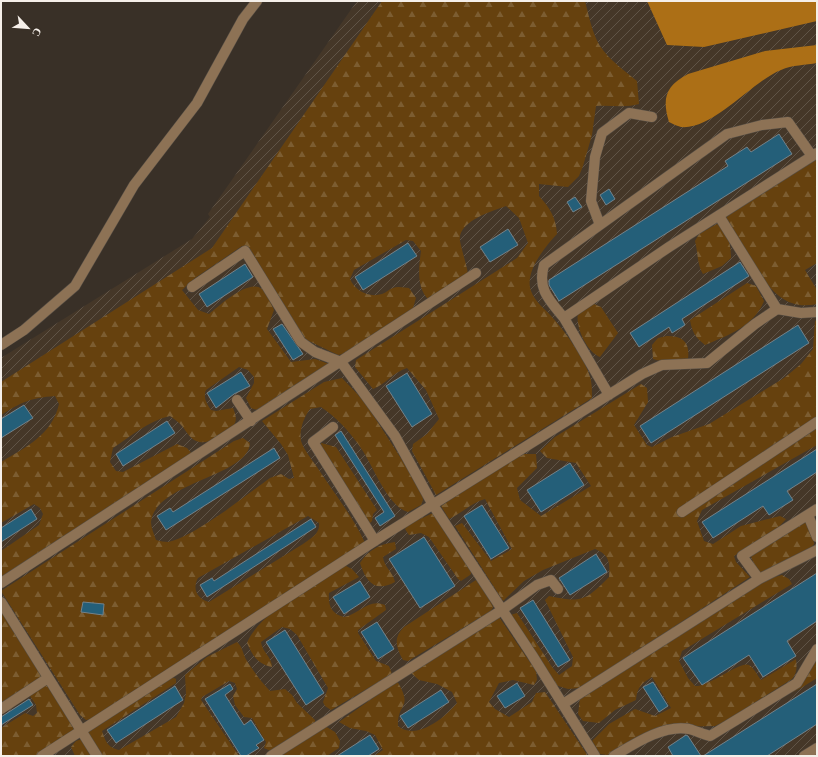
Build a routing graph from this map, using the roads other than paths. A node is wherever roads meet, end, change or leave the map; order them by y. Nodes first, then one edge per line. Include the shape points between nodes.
1 (257, 1) edge
2 (652, 117) dead end
3 (814, 155) edge
4 (719, 216) junction
5 (600, 225) junction
6 (476, 273) dead end
7 (192, 287) dead end
8 (777, 308) junction
9 (817, 312) edge
10 (564, 318) junction
11 (1, 344) edge
12 (341, 362) junction
13 (609, 395) junction
14 (237, 400) dead end
15 (251, 421) junction
16 (817, 422) edge
17 (333, 427) dead end
18 (434, 505) junction
19 (817, 509) edge
20 (682, 512) dead end
21 (808, 515) junction
22 (817, 537) edge
23 (375, 541) junction
24 (817, 550) edge
25 (759, 580) junction
26 (1, 583) edge
27 (558, 589) dead end
28 (1, 602) edge
29 (502, 610) junction
30 (817, 649) edge
31 (48, 678) junction
32 (562, 704) junction
33 (1, 708) edge
34 (81, 731) junction
35 (817, 748) edge
36 (42, 756) edge
37 (97, 756) edge
38 (271, 756) edge
39 (595, 756) edge
40 (614, 756) edge
41 (804, 756) edge

1 - 11 lane via 243,19 197,103 134,185 75,286 24,330
2 - 5 lane via 629,114 602,133 595,157 590,201
3 - 4 lane
3 - 5 lane via 788,122 762,125 727,134
4 - 8 lane
4 - 10 lane
5 - 10 lane via 544,265 541,275 546,296
6 - 12 lane
7 - 12 lane via 245,251 301,342 314,352
8 - 9 lane via 801,313
8 - 13 lane via 706,363 662,365 642,374
10 - 13 lane
12 - 15 lane
12 - 18 lane via 395,436
13 - 18 lane
14 - 15 lane
15 - 26 lane
16 - 20 lane
17 - 23 lane via 313,442
18 - 23 lane
18 - 29 lane
19 - 21 lane
21 - 22 lane
21 - 25 lane via 742,556
23 - 34 lane
24 - 25 lane
25 - 32 lane
27 - 29 lane via 551,580 537,585
28 - 31 lane
29 - 32 lane
29 - 38 lane
30 - 40 lane via 797,683 710,736 688,729 667,730 638,741
31 - 33 lane
31 - 34 lane
32 - 39 lane
34 - 36 lane
34 - 37 lane
35 - 41 lane

